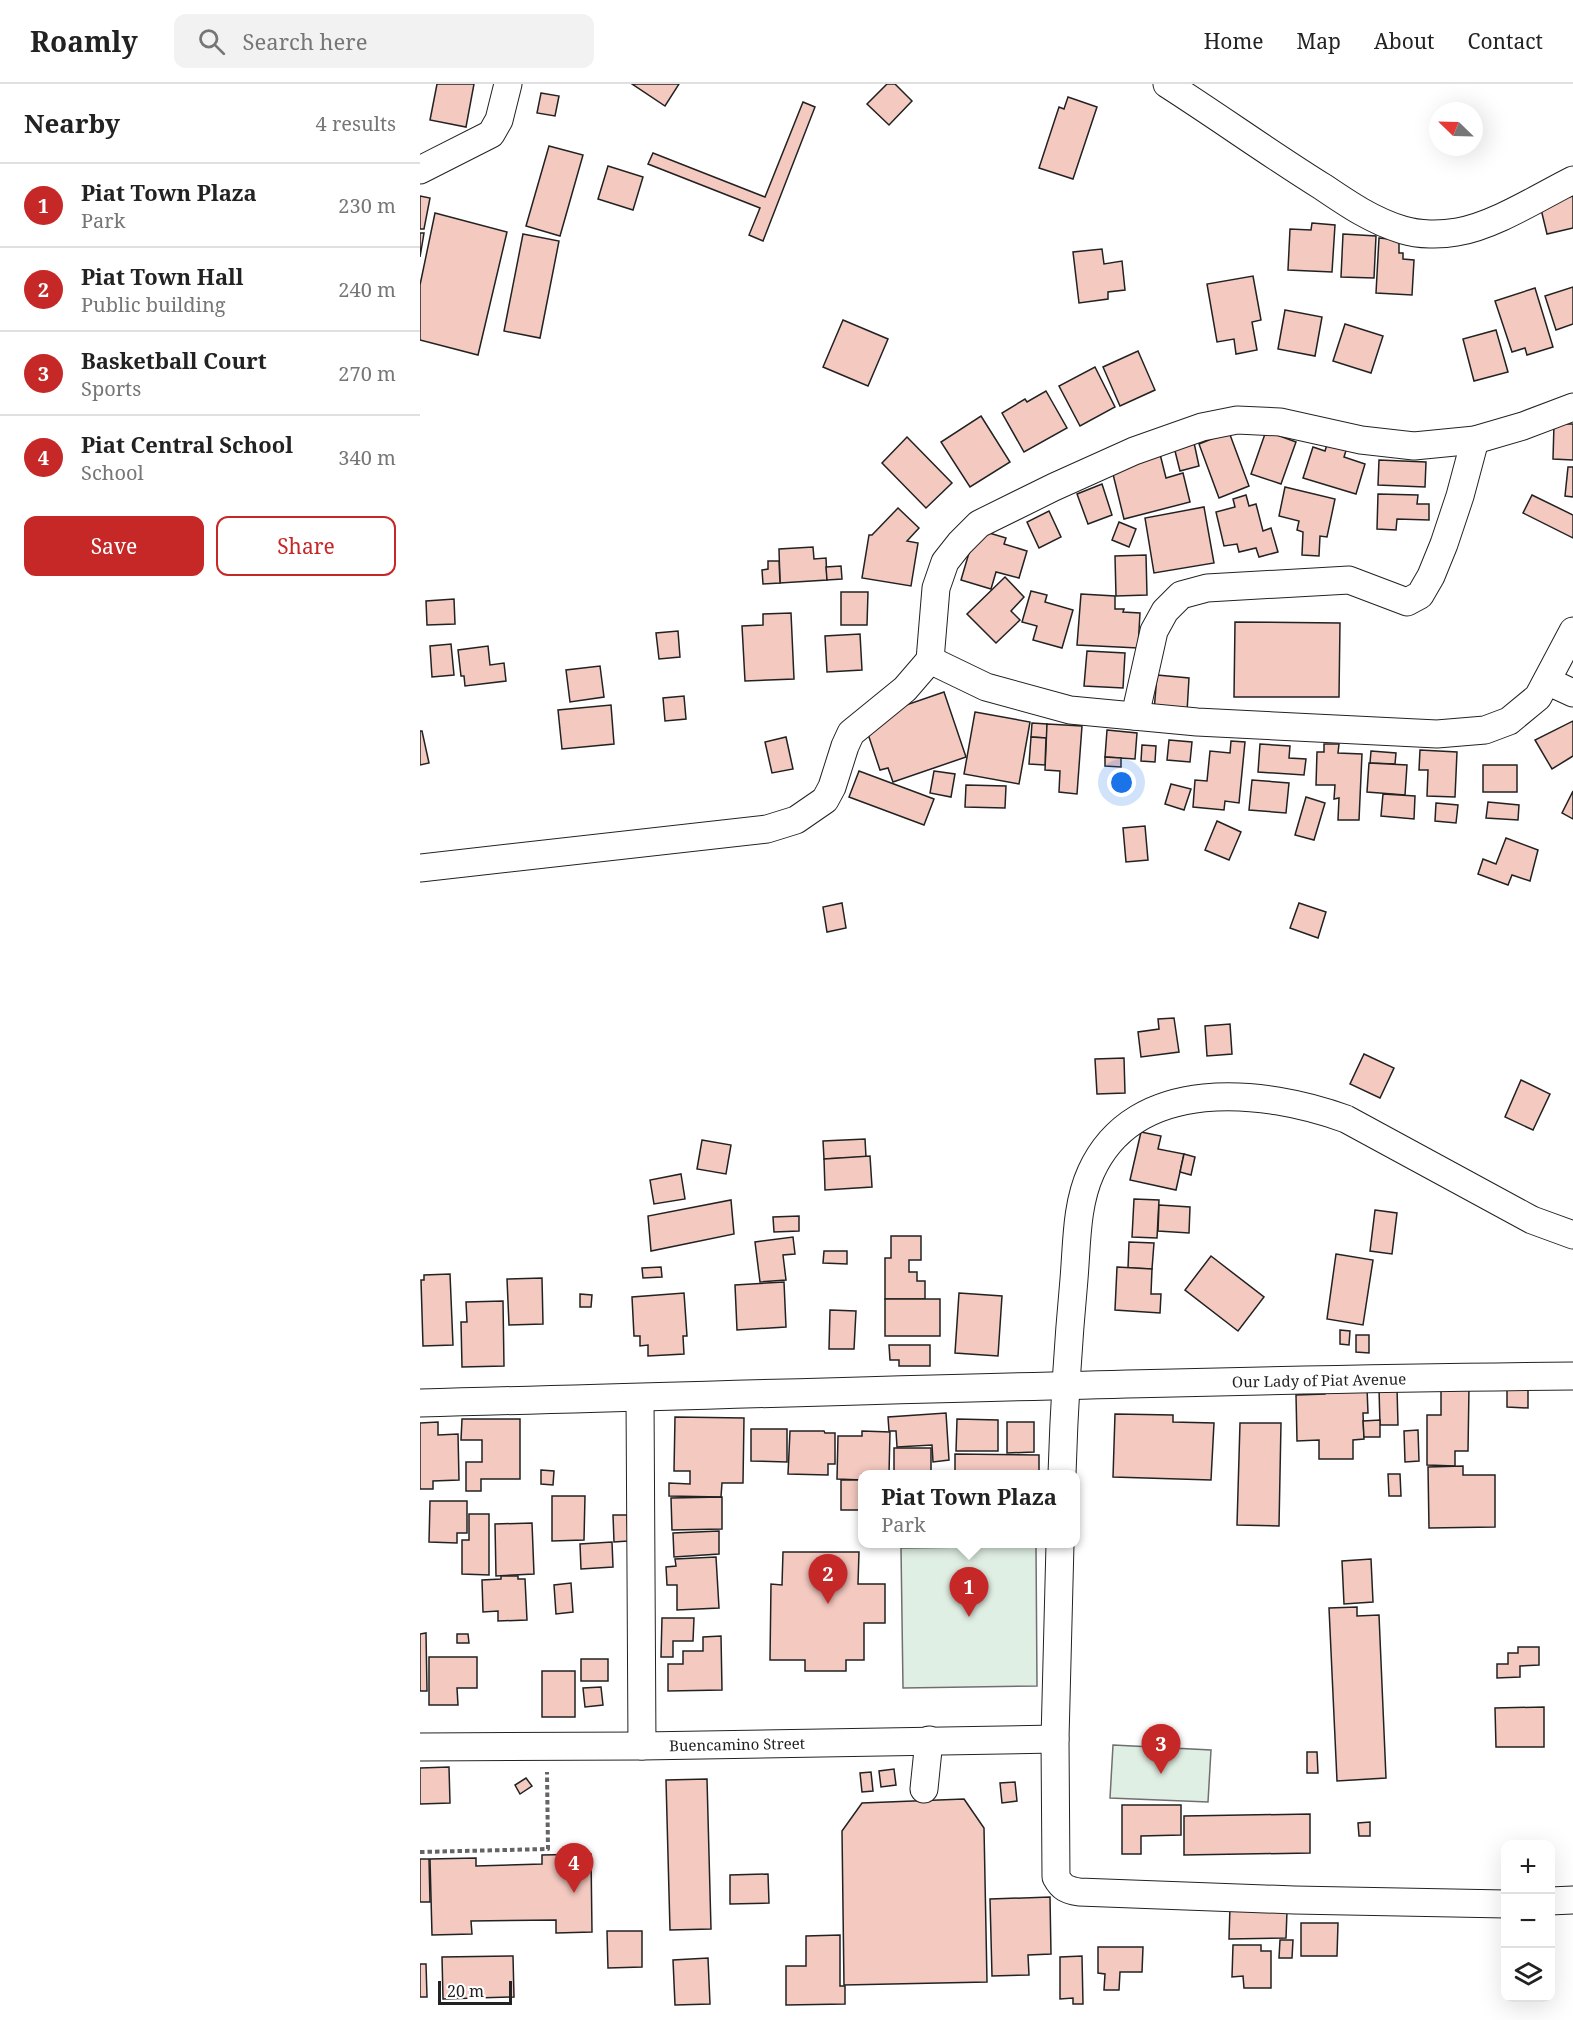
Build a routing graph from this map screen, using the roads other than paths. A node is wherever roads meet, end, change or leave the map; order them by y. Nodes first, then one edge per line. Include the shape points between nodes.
1 (508, 84) edge
2 (1167, 84) edge
3 (420, 171) edge
4 (1573, 180) edge
5 (1573, 407) edge
6 (1475, 440) junction
7 (1573, 631) edge
8 (930, 660) junction
9 (1546, 681) junction
10 (1573, 693) edge
11 (1135, 716) junction
12 (420, 868) edge
13 (1573, 1235) edge
14 (1573, 1376) edge
15 (1065, 1384) junction
16 (639, 1398) junction
17 (420, 1403) edge
18 (1062, 1470) edge
19 (1060, 1548) edge
20 (1055, 1739) junction
21 (929, 1740) junction
22 (642, 1746) junction
23 (420, 1747) edge
24 (924, 1789) dead end
25 (1573, 1900) edge
26 (1555, 1901) edge
27 (1501, 1904) edge

1 - 3 street via 499,120 491,134
2 - 4 street via 1372,218 1405,231 1436,234 1471,228
5 - 6 street
6 - 8 street via 1414,446 1361,440 1280,422 1237,420 1202,427 1134,451 978,524 945,562 936,588
6 - 11 street via 1444,544 1420,595 1407,602 1349,580 1207,588 1181,595 1165,611 1154,631
7 - 9 street
8 - 11 street via 996,690 1070,710
8 - 12 street via 905,689 851,733 825,800 796,820 767,829
9 - 10 street
9 - 11 street via 1538,697 1509,721 1485,730 1437,735
13 - 15 street via 1532,1220 1346,1119 1318,1108 1222,1095 1155,1109 1109,1142 1091,1172 1080,1203
14 - 15 street, Our Lady of Piat Avenue
15 - 16 street, Our Lady of Piat Avenue
15 - 18 street
16 - 17 street, Our Lady of Piat Avenue
16 - 22 street
19 - 20 street
20 - 21 street, Buencamino Street
20 - 27 street via 1056,1877 1066,1890
21 - 22 street, Buencamino Street
21 - 24 street
22 - 23 street, Buencamino Street
25 - 26 street

